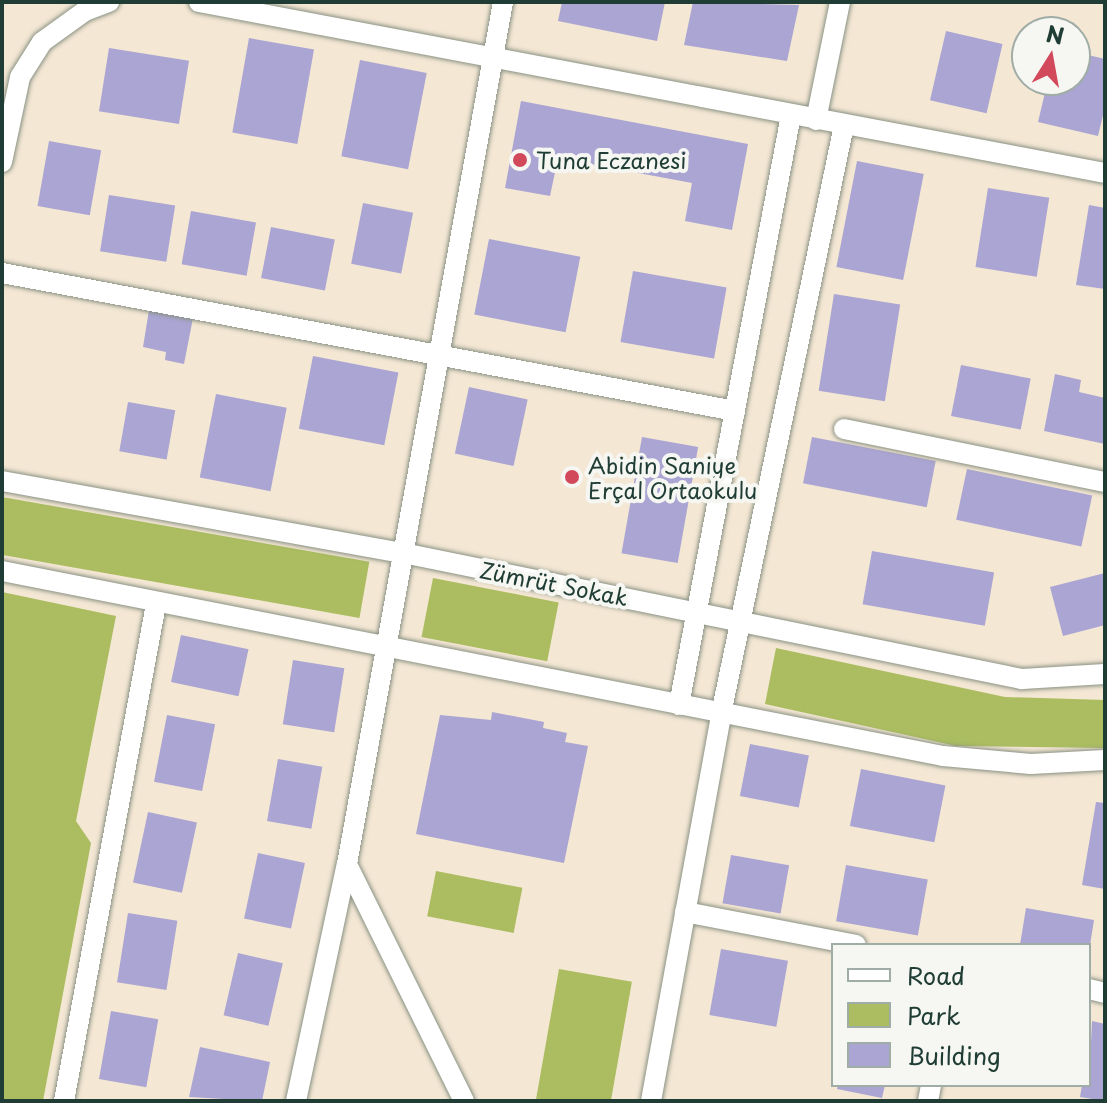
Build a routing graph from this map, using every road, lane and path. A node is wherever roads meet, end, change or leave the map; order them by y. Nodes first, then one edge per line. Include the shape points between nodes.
1 (109, 2) edge
2 (199, 2) edge
3 (503, 2) edge
4 (840, 2) edge
5 (492, 58) junction
6 (11, 75) edge
7 (791, 115) junction
8 (816, 120) junction
9 (844, 125) junction
10 (2, 162) edge
11 (1105, 173) edge
12 (2, 273) edge
13 (439, 356) junction
14 (735, 411) junction
15 (844, 429) dead end
16 (2, 481) edge
17 (1105, 482) edge
18 (403, 553) junction
19 (2, 571) edge
20 (156, 604) junction
21 (697, 611) junction
22 (741, 619) junction
23 (386, 647) junction
24 (1105, 674) edge
25 (679, 705) junction
26 (721, 714) junction
27 (1105, 760) edge
28 (347, 864) junction
29 (685, 912) junction
30 (846, 943) edge
31 (64, 1101) edge
32 (296, 1101) edge
33 (464, 1101) edge
34 (651, 1101) edge

1 - 6 street via 85,11 42,42
2 - 5 street
3 - 5 street
4 - 8 street
5 - 7 street
5 - 13 street
6 - 10 street
7 - 8 street
7 - 14 street
8 - 9 street
9 - 11 street
9 - 22 street
12 - 13 street
13 - 14 street
13 - 18 street
14 - 21 street
15 - 17 street
16 - 18 street, Zümrüt Sokak
18 - 21 street, Zümrüt Sokak
18 - 23 street
19 - 20 street
20 - 23 street
20 - 31 street
21 - 22 street, Zümrüt Sokak
21 - 25 street
22 - 24 street, Zümrüt Sokak via 1022,679
22 - 26 street
23 - 25 street
23 - 28 street
25 - 26 street
26 - 27 street via 943,756 1031,764
26 - 29 street
28 - 32 street
28 - 33 street
29 - 30 street
29 - 34 street

